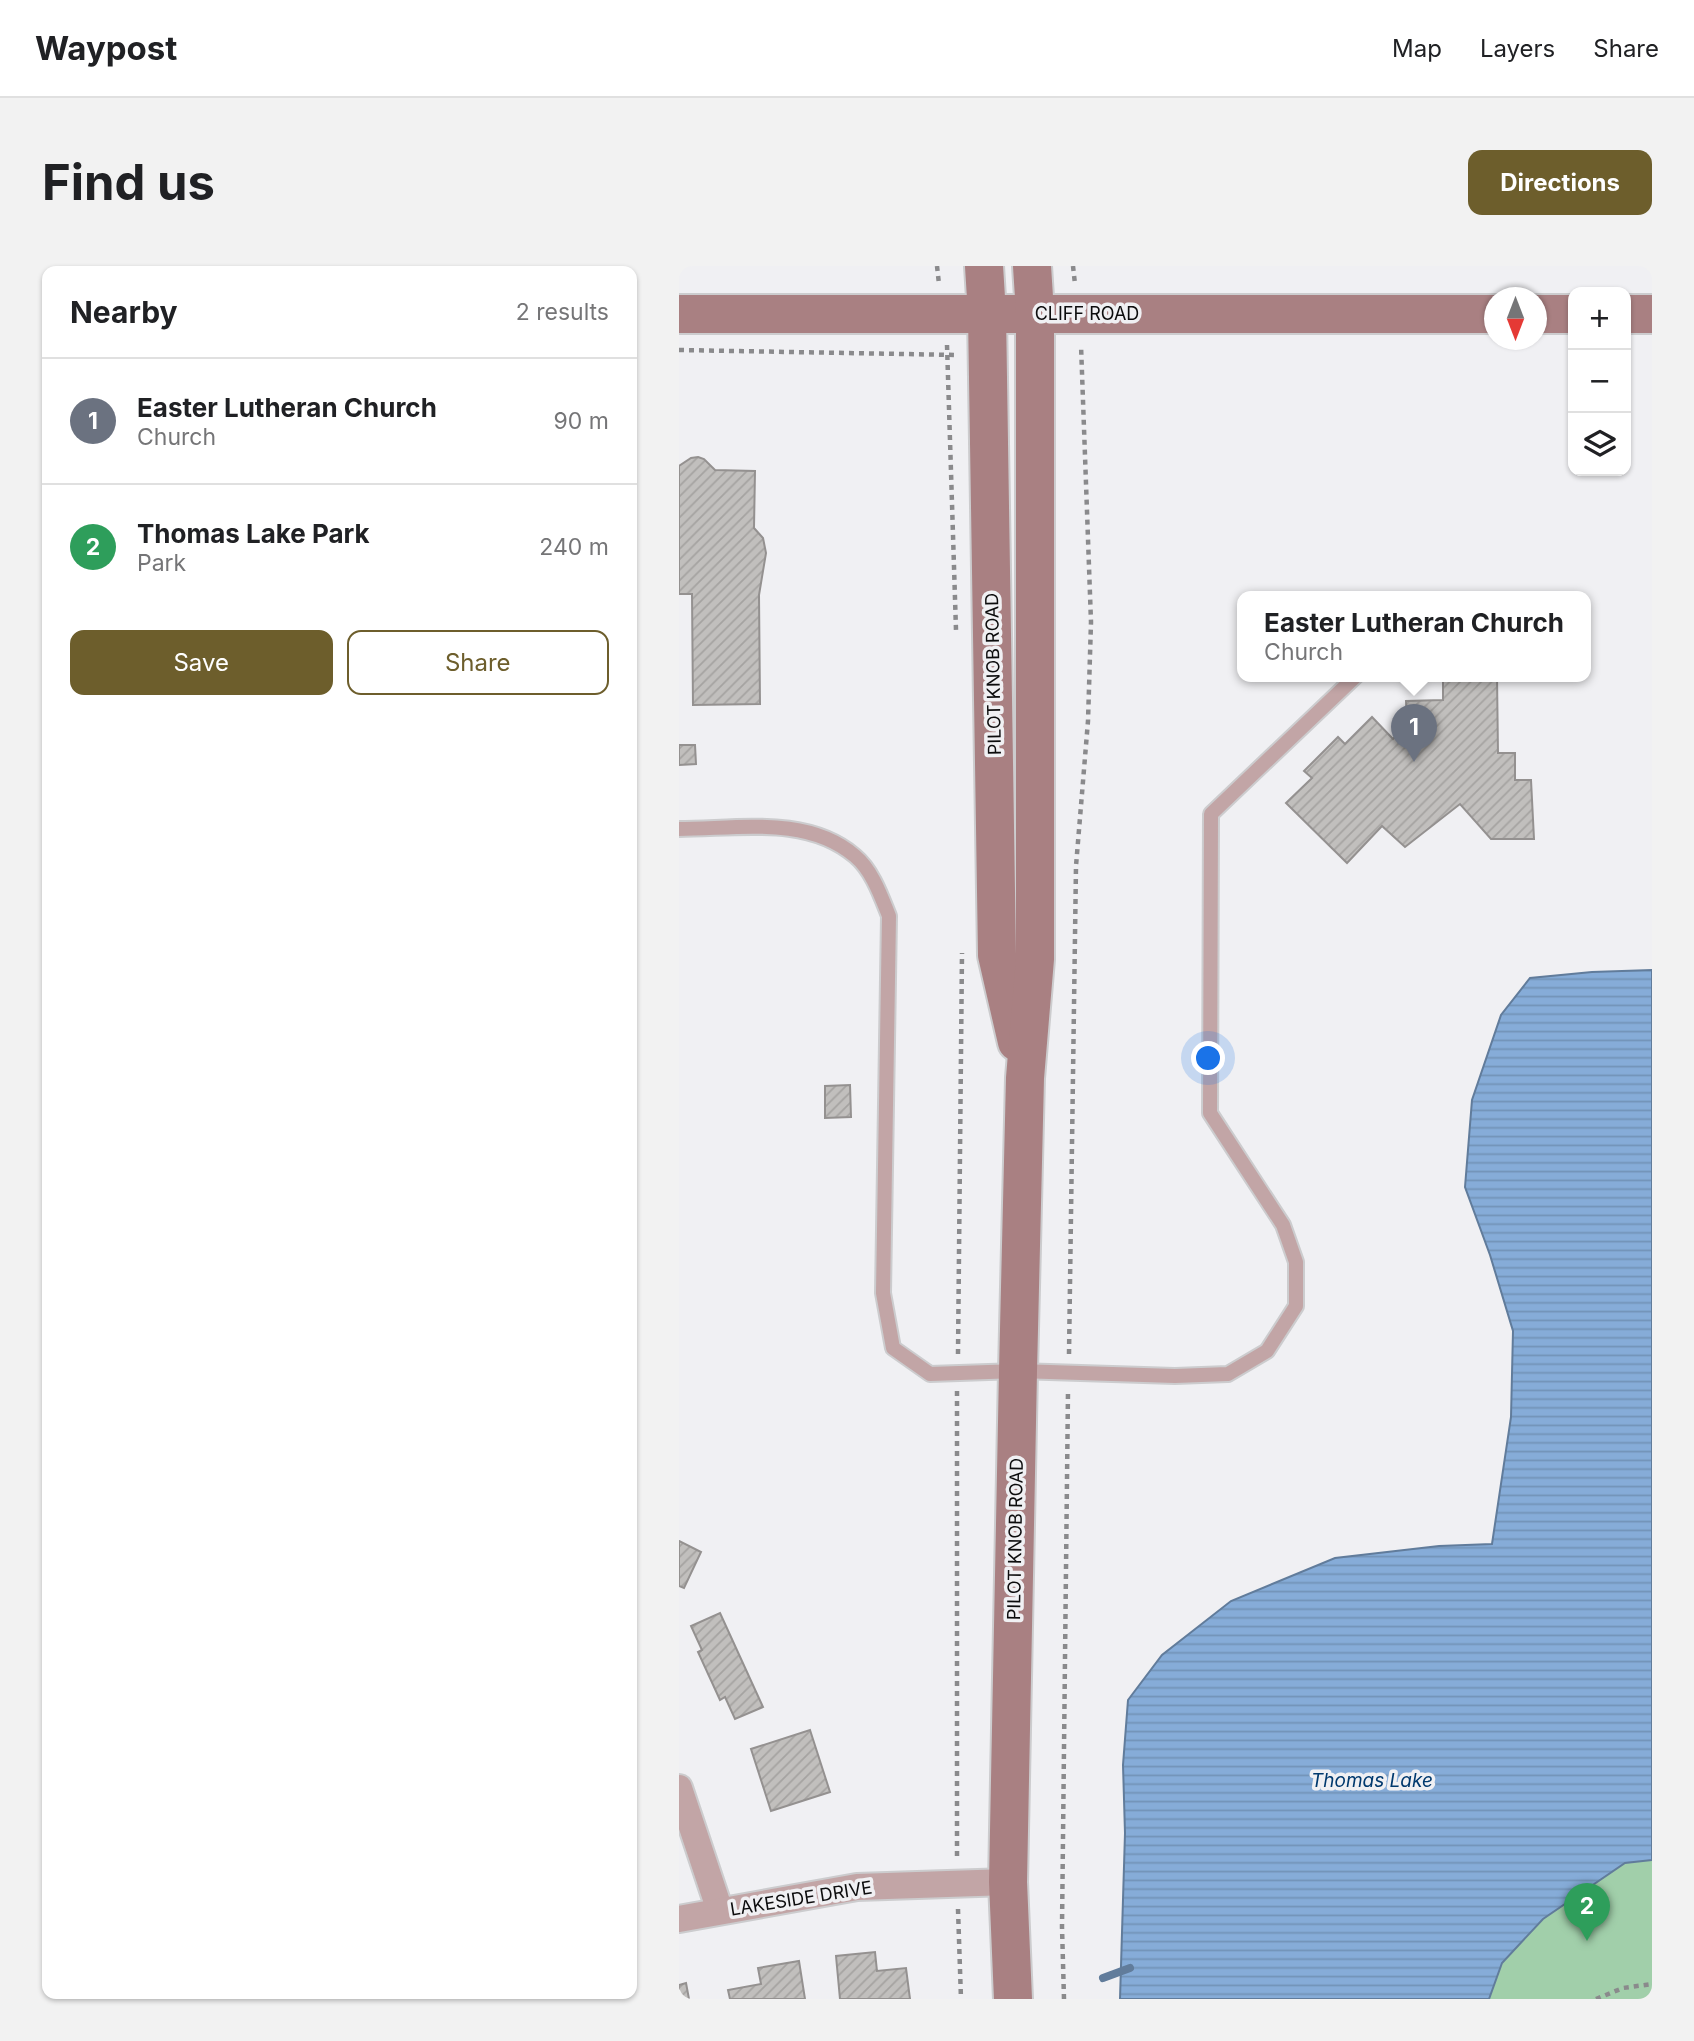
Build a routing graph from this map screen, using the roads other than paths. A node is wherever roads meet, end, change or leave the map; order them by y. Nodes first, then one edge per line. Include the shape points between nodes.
1 (984, 266) edge
2 (1032, 266) edge
3 (1035, 313) junction
4 (679, 314) edge
5 (987, 314) junction
6 (1484, 314) edge
7 (1547, 314) edge
8 (1568, 314) edge
9 (1631, 314) edge
10 (1652, 314) edge
11 (1350, 682) edge
12 (679, 829) edge
13 (1025, 1078) junction
14 (1019, 1371) junction
15 (679, 1788) edge
16 (1008, 1882) junction
17 (720, 1911) junction
18 (679, 1920) edge
19 (1013, 1999) edge

1 - 5 main road, PILOT KNOB ROAD
2 - 3 main road, PILOT KNOB ROAD
3 - 5 main road, CLIFF ROAD
3 - 6 main road, CLIFF ROAD
3 - 13 main road, PILOT KNOB ROAD via 1035,958
4 - 5 main road, CLIFF ROAD
5 - 13 main road, PILOT KNOB ROAD via 997,955
7 - 8 main road
9 - 10 main road
11 - 14 lane via 1211,814 1210,1113 1283,1225 1296,1262 1296,1306 1267,1351 1228,1374
12 - 14 lane via 775,827 824,837 856,857 879,890 889,916 883,1293 893,1348 930,1374
13 - 14 main road, PILOT KNOB ROAD
14 - 16 main road, PILOT KNOB ROAD
15 - 17 street
16 - 17 street, LAKESIDE DRIVE via 857,1887
16 - 19 main road, PILOT KNOB ROAD
17 - 18 street, LAKESIDE DRIVE

